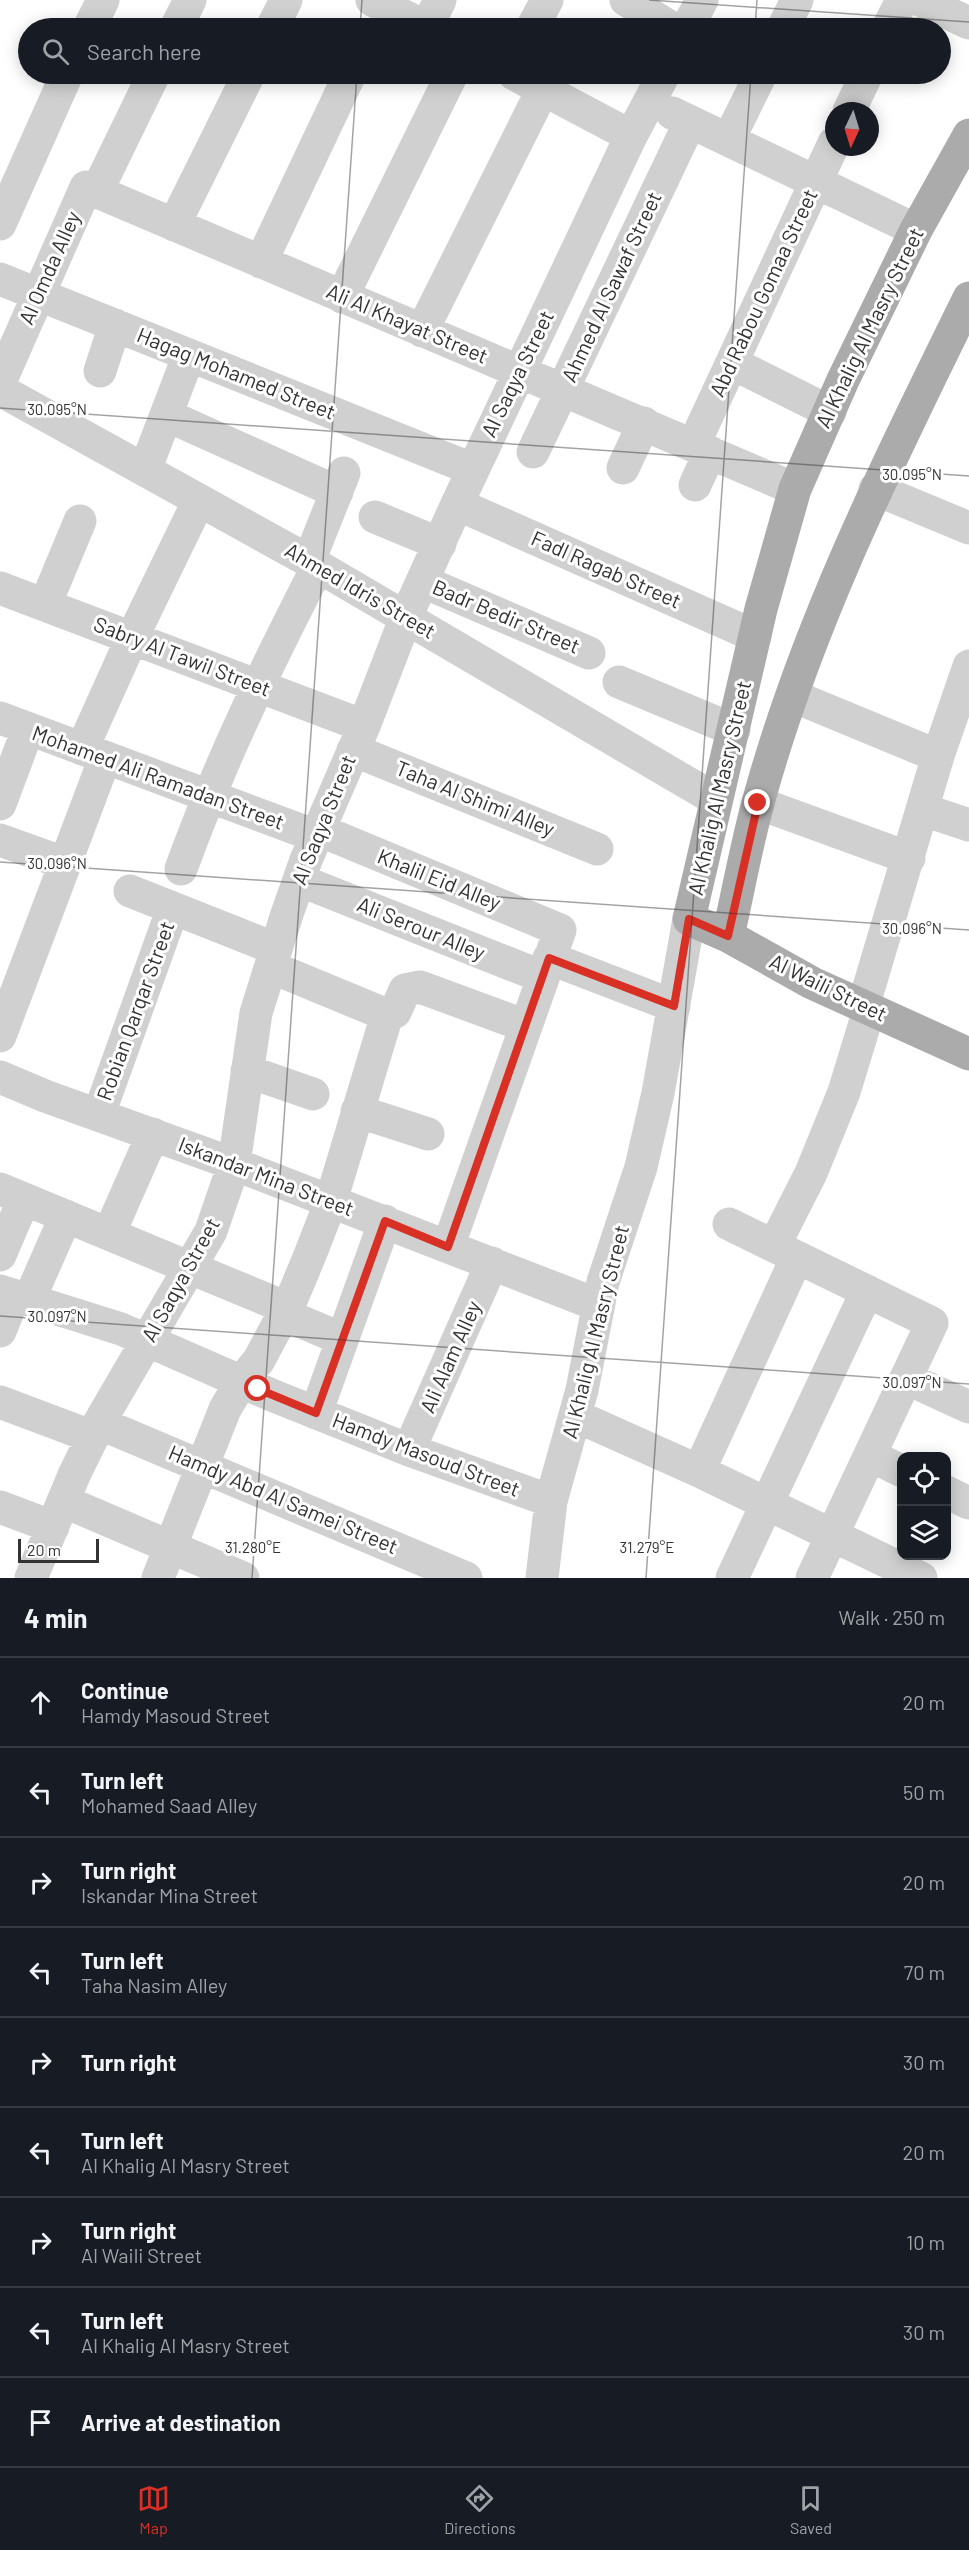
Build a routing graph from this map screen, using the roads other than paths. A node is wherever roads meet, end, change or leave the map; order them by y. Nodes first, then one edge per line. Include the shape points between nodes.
1 (103, 0) edge
2 (190, 0) edge
3 (286, 0) edge
4 (547, 0) edge
5 (626, 0) edge
6 (702, 0) edge
7 (796, 0) edge
8 (918, 0) edge
9 (375, 11) edge
10 (94, 18) edge
11 (181, 18) edge
12 (277, 18) edge
13 (424, 18) edge
14 (537, 18) edge
15 (656, 18) edge
16 (692, 18) edge
17 (788, 18) edge
18 (899, 18) edge
19 (969, 23) edge
20 (63, 84) edge
21 (149, 84) edge
22 (244, 84) edge
23 (345, 84) edge
24 (447, 84) edge
25 (533, 84) edge
26 (659, 84) edge
27 (756, 84) edge
28 (862, 84) edge
29 (543, 89) junction
30 (853, 102) edge
31 (649, 103) junction
32 (690, 122) junction
33 (969, 135) edge
34 (631, 136) junction
35 (729, 140) junction
36 (828, 156) edge
37 (815, 182) junction
38 (91, 189) junction
39 (0, 224) edge
40 (174, 225) junction
41 (916, 230) junction
42 (261, 262) junction
43 (0, 279) edge
44 (38, 294) junction
45 (342, 297) junction
46 (969, 298) edge
47 (115, 325) junction
48 (422, 331) junction
49 (189, 355) junction
50 (732, 363) junction
51 (100, 371) dead end
52 (519, 371) junction
53 (0, 382) edge
54 (563, 389) junction
55 (0, 390) edge
56 (830, 412) junction
57 (166, 415) junction
58 (644, 423) junction
59 (702, 448) junction
60 (533, 452) dead end
61 (623, 468) dead end
62 (472, 469) junction
63 (145, 470) junction
64 (695, 485) dead end
65 (795, 489) junction
66 (875, 489) junction
67 (199, 500) junction
68 (456, 504) junction
69 (375, 517) dead end
70 (80, 521) dead end
71 (969, 528) edge
72 (440, 544) junction
73 (313, 563) junction
74 (424, 582) junction
75 (0, 588) edge
76 (45, 605) junction
77 (406, 618) junction
78 (755, 636) junction
79 (132, 638) junction
80 (589, 653) dead end
81 (969, 666) edge
82 (619, 682) dead end
83 (257, 686) junction
84 (793, 696) junction
85 (14, 724) edge
86 (734, 730) junction
87 (358, 738) junction
88 (951, 743) edge
89 (94, 754) junction
90 (207, 797) junction
91 (715, 799) junction
92 (758, 803) junction
93 (0, 804) edge
94 (924, 810) junction
95 (969, 825) edge
96 (318, 833) junction
97 (0, 840) edge
98 (597, 849) dead end
99 (909, 858) junction
100 (64, 863) junction
101 (181, 869) dead end
102 (299, 880) junction
103 (130, 891) dead end
104 (173, 908) junction
105 (689, 919) junction
106 (728, 936) junction
107 (551, 955) junction
108 (273, 958) junction
109 (674, 1006) junction
110 (866, 1009) junction
111 (387, 1015) junction
112 (526, 1026) junction
113 (0, 1036) edge
114 (967, 1047) edge
115 (247, 1071) junction
116 (0, 1077) edge
117 (313, 1094) dead end
118 (357, 1112) junction
119 (99, 1114) junction
120 (153, 1134) junction
121 (428, 1134) dead end
122 (234, 1164) junction
123 (12, 1194) edge
124 (331, 1201) junction
125 (66, 1216) junction
126 (385, 1221) junction
127 (729, 1224) dead end
128 (110, 1234) junction
129 (448, 1247) junction
130 (785, 1251) junction
131 (0, 1255) edge
132 (492, 1263) junction
133 (190, 1267) junction
134 (867, 1291) junction
135 (14, 1296) edge
136 (598, 1305) junction
137 (285, 1311) junction
138 (0, 1332) edge
139 (342, 1339) junction
140 (148, 1340) junction
141 (908, 1379) junction
142 (241, 1382) junction
143 (0, 1402) edge
144 (969, 1407) edge
145 (316, 1413) junction
146 (576, 1416) junction
147 (96, 1430) junction
148 (409, 1450) junction
149 (871, 1456) junction
150 (201, 1466) junction
151 (897, 1469) edge
152 (699, 1471) junction
153 (951, 1494) edge
154 (551, 1501) junction
155 (969, 1503) edge
156 (767, 1504) junction
157 (0, 1507) edge
158 (58, 1514) junction
159 (832, 1536) junction
160 (171, 1547) junction
161 (31, 1578) edge
162 (158, 1578) edge
163 (243, 1578) edge
164 (466, 1578) edge
165 (542, 1578) edge
166 (732, 1578) edge
167 (812, 1578) edge
168 (921, 1578) edge

1 - 10 street
2 - 11 street
3 - 12 street
4 - 14 street
5 - 15 street
6 - 16 street
7 - 17 street
8 - 18 street
8 - 19 street
9 - 13 street
20 - 39 street
21 - 38 street, Al Omda Alley
22 - 40 street
23 - 42 street
24 - 45 street
25 - 29 street
26 - 31 street, Al Saqya Street
27 - 35 street
28 - 30 street
29 - 34 street
29 - 48 street
31 - 32 street
31 - 34 street, Al Saqya Street
32 - 35 street
32 - 54 street, Ahmed Al Sawaf Street
33 - 41 main road, Al Khalig Al Masry Street
34 - 52 street, Al Saqya Street
35 - 37 street
36 - 37 street, Abd Rabou Gomaa Street
37 - 41 street
37 - 50 street, Abd Rabou Gomaa Street
38 - 40 street, Ali Al Khayat Street
38 - 44 street, Al Omda Alley
40 - 42 street, Ali Al Khayat Street
41 - 56 main road, Al Khalig Al Masry Street
42 - 45 street, Ali Al Khayat Street
43 - 44 street, Hagag Mohamed Street
44 - 47 street, Hagag Mohamed Street
44 - 53 street, Al Omda Alley
45 - 48 street, Ali Al Khayat Street
46 - 66 main road, Al Khalig Al Masry Street
47 - 49 street, Hagag Mohamed Street
47 - 51 street
48 - 52 street, Ali Al Khayat Street
49 - 57 street
49 - 62 street, Hagag Mohamed Street
50 - 56 street
50 - 59 street, Abd Rabou Gomaa Street
52 - 54 street, Ali Al Khayat Street
52 - 62 street, Al Saqya Street
54 - 58 street, Ali Al Khayat Street
54 - 60 street, Ahmed Al Sawaf Street
55 - 63 street, Ahmed Idris Street
56 - 65 main road, Al Khalig Al Masry Street
57 - 63 street
57 - 73 street via 341,482
58 - 59 street, Ali Al Khayat Street
58 - 61 street
59 - 64 street, Abd Rabou Gomaa Street
59 - 65 street, Ali Al Khayat Street
62 - 68 street, Al Saqya Street
63 - 67 street, Ahmed Idris Street
65 - 78 main road, Al Khalig Al Masry Street
66 - 71 street
66 - 84 main road, Al Khalig Al Masry Street via 821,617
67 - 73 street, Ahmed Idris Street
67 - 79 street
68 - 72 street, Al Saqya Street
68 - 78 street, Fadl Ragab Street
69 - 72 street
70 - 76 street
72 - 74 street, Al Saqya Street
73 - 77 street, Ahmed Idris Street
73 - 83 street
74 - 77 street, Al Saqya Street
74 - 80 street, Badr Bedir Street
75 - 76 street, Sabry Al Tawil Street
76 - 79 street, Sabry Al Tawil Street
77 - 87 street, Al Saqya Street
77 - 91 street, Ahmed Idris Street
78 - 86 main road, Al Khalig Al Masry Street
79 - 83 street, Sabry Al Tawil Street
79 - 89 street
81 - 88 street
82 - 86 street
83 - 87 street, Sabry Al Tawil Street
83 - 90 street
84 - 88 street
84 - 92 main road, Al Khalig Al Masry Street
85 - 89 street, Mohamed Ali Ramadan Street
85 - 93 street
86 - 91 main road, Al Khalig Al Masry Street
87 - 96 street, Al Saqya Street
87 - 98 street, Taha Al Shimi Alley
88 - 94 street
89 - 90 street, Mohamed Ali Ramadan Street
89 - 100 street
90 - 96 street, Mohamed Ali Ramadan Street
90 - 101 street
91 - 105 main road, Al Khalig Al Masry Street
92 - 99 street
92 - 106 main road, Al Khalig Al Masry Street
94 - 95 street
94 - 99 street
96 - 102 street, Al Saqya Street
96 - 107 street, Khalil Eid Alley
97 - 100 street
99 - 110 street
100 - 113 street
102 - 107 street, Ali Serour Alley
102 - 108 street, Al Saqya Street
103 - 104 street
104 - 108 street
104 - 119 street, Robian Qarqar Street
105 - 106 main road, Al Waili Street
105 - 109 street, Al Khalig Al Masry Street
106 - 110 main road, Al Waili Street
107 - 109 street
107 - 112 street
108 - 111 street
108 - 115 street, Al Saqya Street via 256,1013
109 - 136 street, Al Khalig Al Masry Street via 641,1167
110 - 114 main road, Al Waili Street
110 - 130 street via 836,1112
111 - 112 street via 395,1012 405,990 420,987
111 - 118 street
112 - 129 street
115 - 117 street
115 - 122 street, Al Saqya Street
116 - 119 street, Iskandar Mina Street
118 - 121 street
118 - 124 street
119 - 120 street, Iskandar Mina Street
120 - 122 street, Iskandar Mina Street
120 - 128 street
122 - 124 street, Iskandar Mina Street
122 - 133 street, Al Saqya Street via 211,1231
123 - 125 street
123 - 131 street
124 - 126 street, Iskandar Mina Street
124 - 137 street
125 - 128 street
125 - 135 street
126 - 129 street, Iskandar Mina Street
126 - 139 street
127 - 130 street
128 - 133 street
129 - 132 street, Iskandar Mina Street
130 - 134 street
130 - 152 street
132 - 136 street, Iskandar Mina Street
132 - 148 street, Ali Alam Alley
133 - 137 street
133 - 140 street, Al Saqya Street
134 - 141 street via 932,1323
134 - 156 street
135 - 138 street
135 - 140 street, Hamdy Masoud Street
136 - 146 street, Al Khalig Al Masry Street
137 - 139 street
137 - 142 street via 259,1360
139 - 145 street
140 - 142 street, Hamdy Masoud Street
140 - 147 street, Al Saqya Street
141 - 144 street
141 - 149 street
142 - 145 street, Hamdy Masoud Street
142 - 150 street
143 - 147 street, Hamdy Abd Al Samei Street
145 - 148 street, Hamdy Masoud Street
146 - 152 street
146 - 154 street, Al Khalig Al Masry Street
147 - 150 street, Hamdy Abd Al Samei Street
147 - 158 street, Al Saqya Street
148 - 154 street, Hamdy Masoud Street
149 - 151 street
149 - 159 street
150 - 160 street
150 - 164 street, Hamdy Abd Al Samei Street
152 - 156 street
153 - 155 street
154 - 165 street, Al Khalig Al Masry Street
156 - 159 street
156 - 166 street
157 - 158 street
158 - 160 street
158 - 161 street, Al Saqya Street
159 - 167 street
159 - 168 street
160 - 162 street
160 - 163 street

